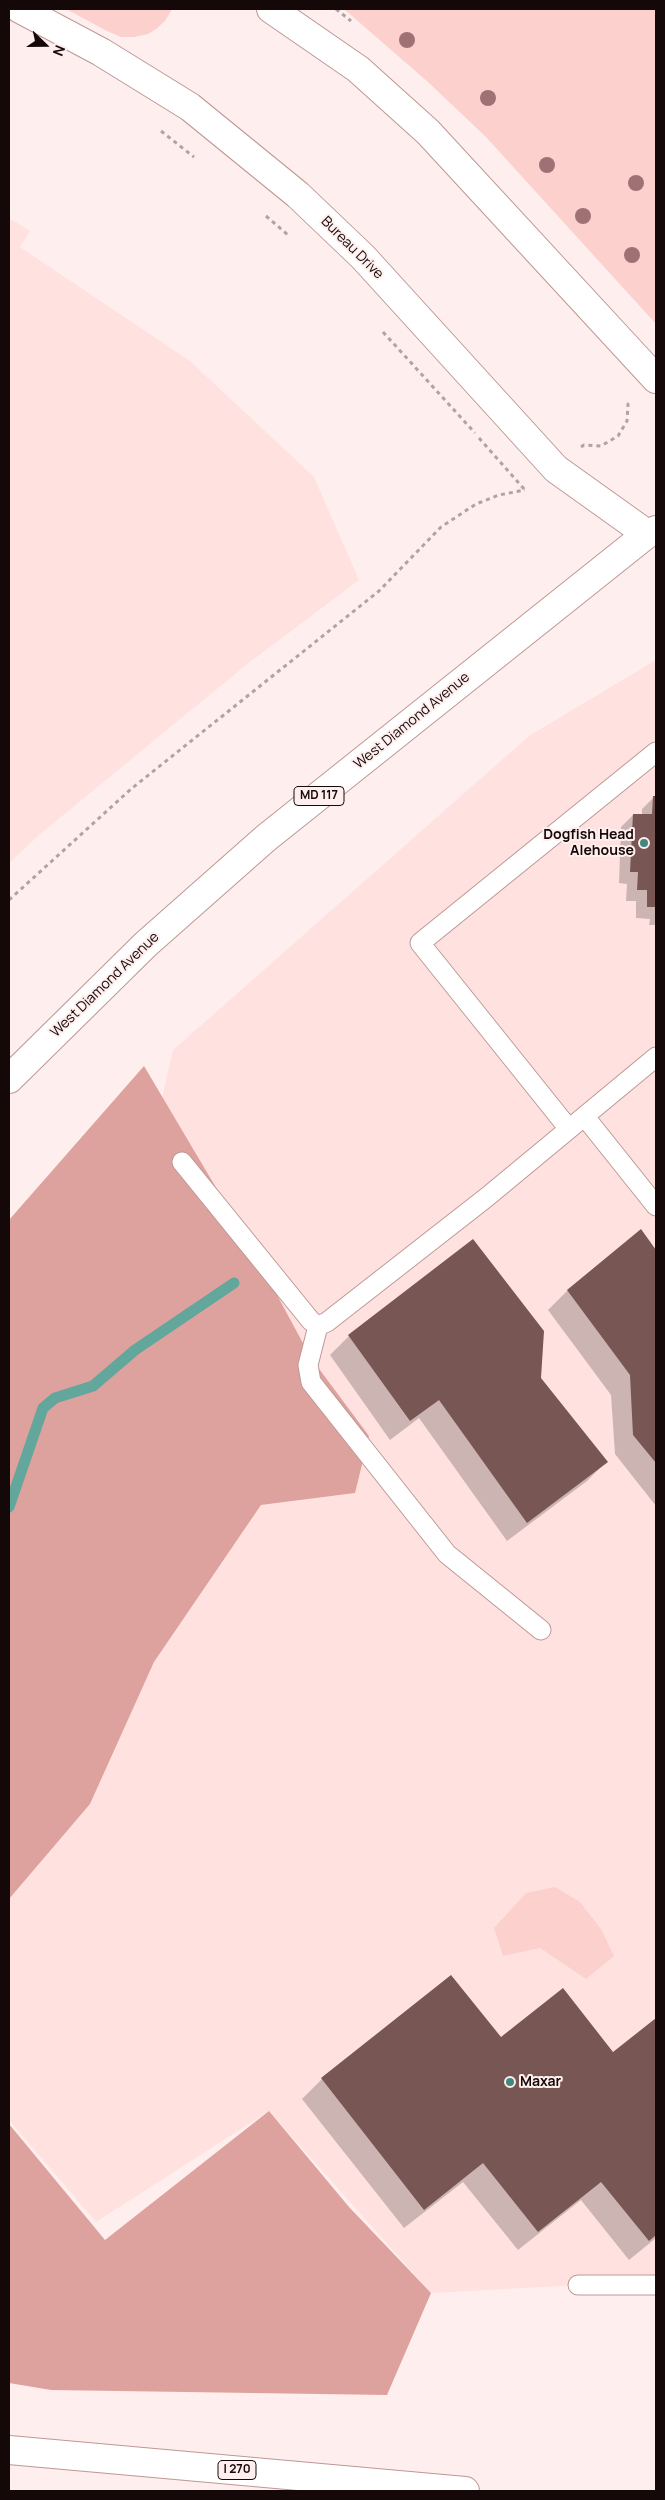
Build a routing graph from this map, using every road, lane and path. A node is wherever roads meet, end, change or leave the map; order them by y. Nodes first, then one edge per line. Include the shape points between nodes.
1 (20, 9) edge
2 (271, 9) edge
3 (158, 129) dead end
4 (199, 161) dead end
5 (263, 213) dead end
6 (290, 237) dead end
7 (381, 330) dead end
8 (656, 379) edge
9 (633, 398) dead end
10 (578, 449) dead end
11 (530, 489) dead end
12 (525, 490) junction
13 (653, 526) edge
14 (656, 752) edge
15 (9, 900) edge
16 (656, 1057) edge
17 (9, 1079) edge
18 (585, 1117) junction
19 (569, 1129) junction
20 (182, 1162) dead end
21 (656, 1206) edge
22 (318, 1326) junction
23 (541, 1630) dead end
24 (578, 2285) dead end
25 (656, 2286) edge
26 (9, 2450) edge
27 (464, 2491) edge

1 - 13 main road, Bureau Drive via 161,87 226,134 364,257 556,469
2 - 8 main road via 358,69 428,132
3 - 4 path
5 - 6 path
7 - 12 path
9 - 10 path via 628,404 627,421 618,436 601,446 584,444
11 - 12 path
12 - 15 path via 476,504 442,527 380,591 131,789
13 - 17 main road, West Diamond Avenue / MD 117 via 266,838 146,944
14 - 19 lane via 420,943
16 - 18 lane
18 - 19 lane
18 - 21 lane
19 - 22 lane
20 - 22 lane
22 - 23 lane via 308,1366 311,1382 447,1554
24 - 25 lane
26 - 27 main road, I 270

